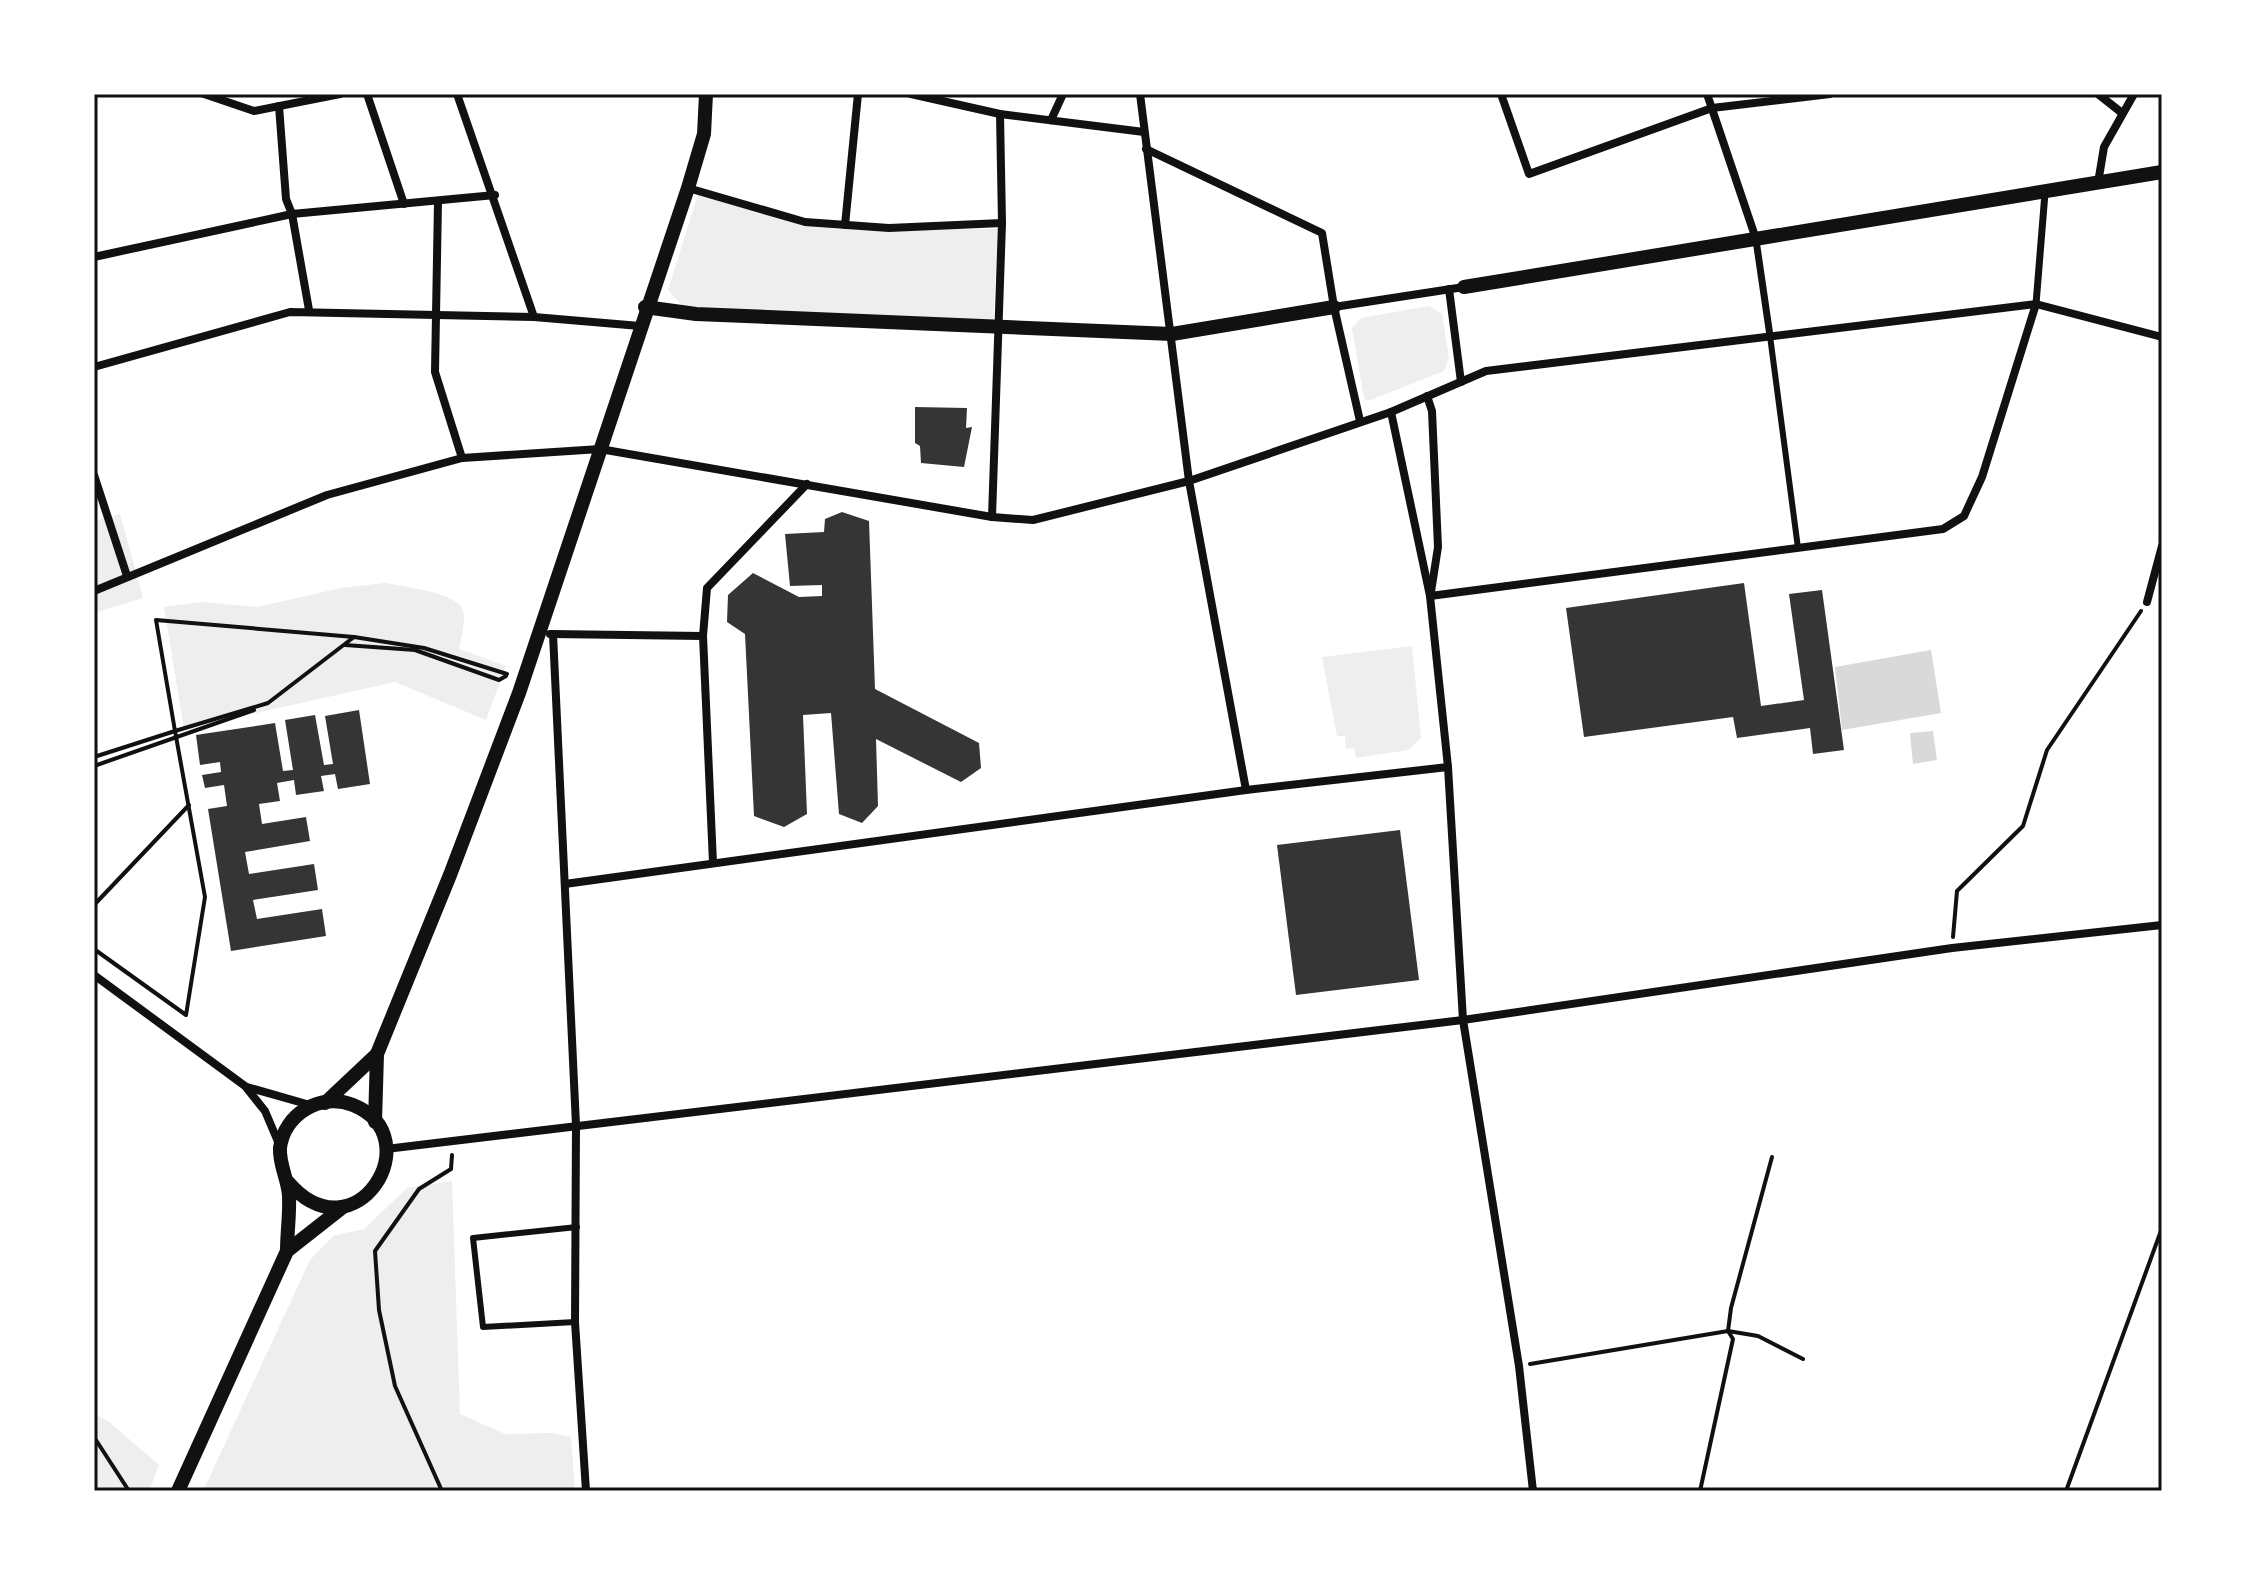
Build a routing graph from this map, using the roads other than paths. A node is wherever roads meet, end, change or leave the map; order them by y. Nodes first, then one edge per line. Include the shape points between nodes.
1 (204, 94) edge
2 (240, 94) edge
3 (340, 94) edge
4 (367, 94) edge
5 (457, 94) edge
6 (706, 94) edge
7 (858, 94) edge
8 (911, 94) edge
9 (1063, 94) edge
10 (1140, 94) edge
11 (1501, 94) edge
12 (1707, 94) edge
13 (1830, 94) edge
14 (2098, 94) edge
15 (2134, 94) edge
16 (235, 105) junction
17 (279, 106) junction
18 (1712, 108) junction
19 (2122, 113) junction
20 (1000, 114) junction
21 (1051, 120) junction
22 (1144, 132) junction
23 (1146, 149) junction
24 (2162, 172) edge
25 (2098, 183) junction
26 (688, 188) junction
27 (2045, 193) junction
28 (495, 195) junction
29 (438, 201) junction
30 (404, 204) junction
31 (292, 214) junction
32 (1002, 223) junction
33 (845, 225) junction
34 (1756, 240) junction
35 (94, 257) edge
36 (1456, 288) junction
37 (2036, 304) junction
38 (645, 307) junction
39 (1334, 307) junction
40 (309, 310) junction
41 (434, 313) junction
42 (534, 317) junction
43 (640, 326) junction
44 (998, 327) junction
45 (1172, 334) junction
46 (1770, 336) junction
47 (2162, 337) edge
48 (94, 367) edge
49 (1461, 382) junction
50 (1427, 396) junction
51 (1391, 412) junction
52 (1360, 421) junction
53 (600, 449) junction
54 (462, 458) junction
55 (94, 475) edge
56 (1189, 481) junction
57 (807, 484) junction
58 (992, 517) junction
59 (2162, 546) edge
60 (1798, 548) junction
61 (127, 576) junction
62 (94, 591) edge
63 (1430, 596) junction
64 (2147, 602) road end
65 (545, 634) junction
66 (703, 636) junction
67 (1448, 767) junction
68 (1246, 790) junction
69 (713, 863) junction
70 (565, 884) junction
71 (2162, 925) edge
72 (94, 975) edge
73 (1463, 1020) junction
74 (377, 1054) junction
75 (245, 1086) junction
76 (318, 1104) junction
77 (375, 1122) junction
78 (576, 1125) junction
79 (280, 1148) junction
80 (386, 1149) junction
81 (288, 1182) junction
82 (345, 1206) junction
83 (577, 1227) junction
84 (287, 1251) junction
85 (575, 1322) junction
86 (178, 1491) edge
87 (586, 1491) edge
88 (1533, 1491) edge

1 - 16 street
2 - 16 street
3 - 17 street
4 - 30 street
5 - 28 street
6 - 26 street via 704,134
7 - 33 street
8 - 20 street
9 - 21 street
10 - 22 street
11 - 18 street via 1529,174
12 - 18 street
13 - 18 street
14 - 19 street
15 - 19 street
16 - 17 street via 254,111
17 - 31 street via 286,199
18 - 34 street
19 - 25 street via 2104,147
20 - 21 street
20 - 32 street
21 - 22 street
22 - 23 street
23 - 39 street via 1322,233
23 - 45 street
24 - 25 street
25 - 27 street
26 - 33 street via 805,222
26 - 38 street
27 - 34 street
27 - 37 street
28 - 29 street
28 - 42 street
29 - 30 street
29 - 41 street
30 - 31 street
31 - 35 street
31 - 40 street
32 - 33 street
32 - 44 street
34 - 36 street
34 - 46 street
36 - 39 street
36 - 49 street
37 - 46 street
37 - 47 street
37 - 60 street via 1982,477 1964,516 1943,529
38 - 43 street
38 - 44 street via 696,314
39 - 45 street
39 - 52 street
40 - 41 street
40 - 48 street
41 - 42 street
41 - 54 street via 435,372
42 - 43 street
43 - 53 street
44 - 45 street
44 - 58 street
45 - 56 street
46 - 49 street via 1486,371
46 - 60 lane
49 - 50 street
50 - 51 street
50 - 63 street via 1438,547
51 - 52 street
51 - 63 street
52 - 56 street
53 - 54 street
53 - 57 street
53 - 65 street
54 - 61 street via 327,495
55 - 61 street
56 - 58 street via 1033,520
56 - 68 street
57 - 58 street
57 - 66 street via 707,588
59 - 64 street
60 - 63 street
61 - 62 street
63 - 67 street
65 - 66 street
65 - 70 street
65 - 74 street
66 - 69 street
67 - 68 street
67 - 73 street
68 - 69 street
69 - 70 street
70 - 78 street
71 - 73 street via 1952,948
72 - 75 street
73 - 78 street
73 - 88 street via 1519,1366
74 - 76 street
74 - 77 street
75 - 76 street
75 - 79 street via 265,1111
76 - 77 street via 357,1106
76 - 79 street via 293,1119
77 - 80 street
78 - 80 street
78 - 83 street
79 - 81 street
80 - 82 street via 380,1182 360,1201
81 - 82 street via 313,1204
81 - 84 street
82 - 84 street
83 - 85 street
83 - 85 lane via 473,1238 483,1327
84 - 86 street
85 - 87 street

